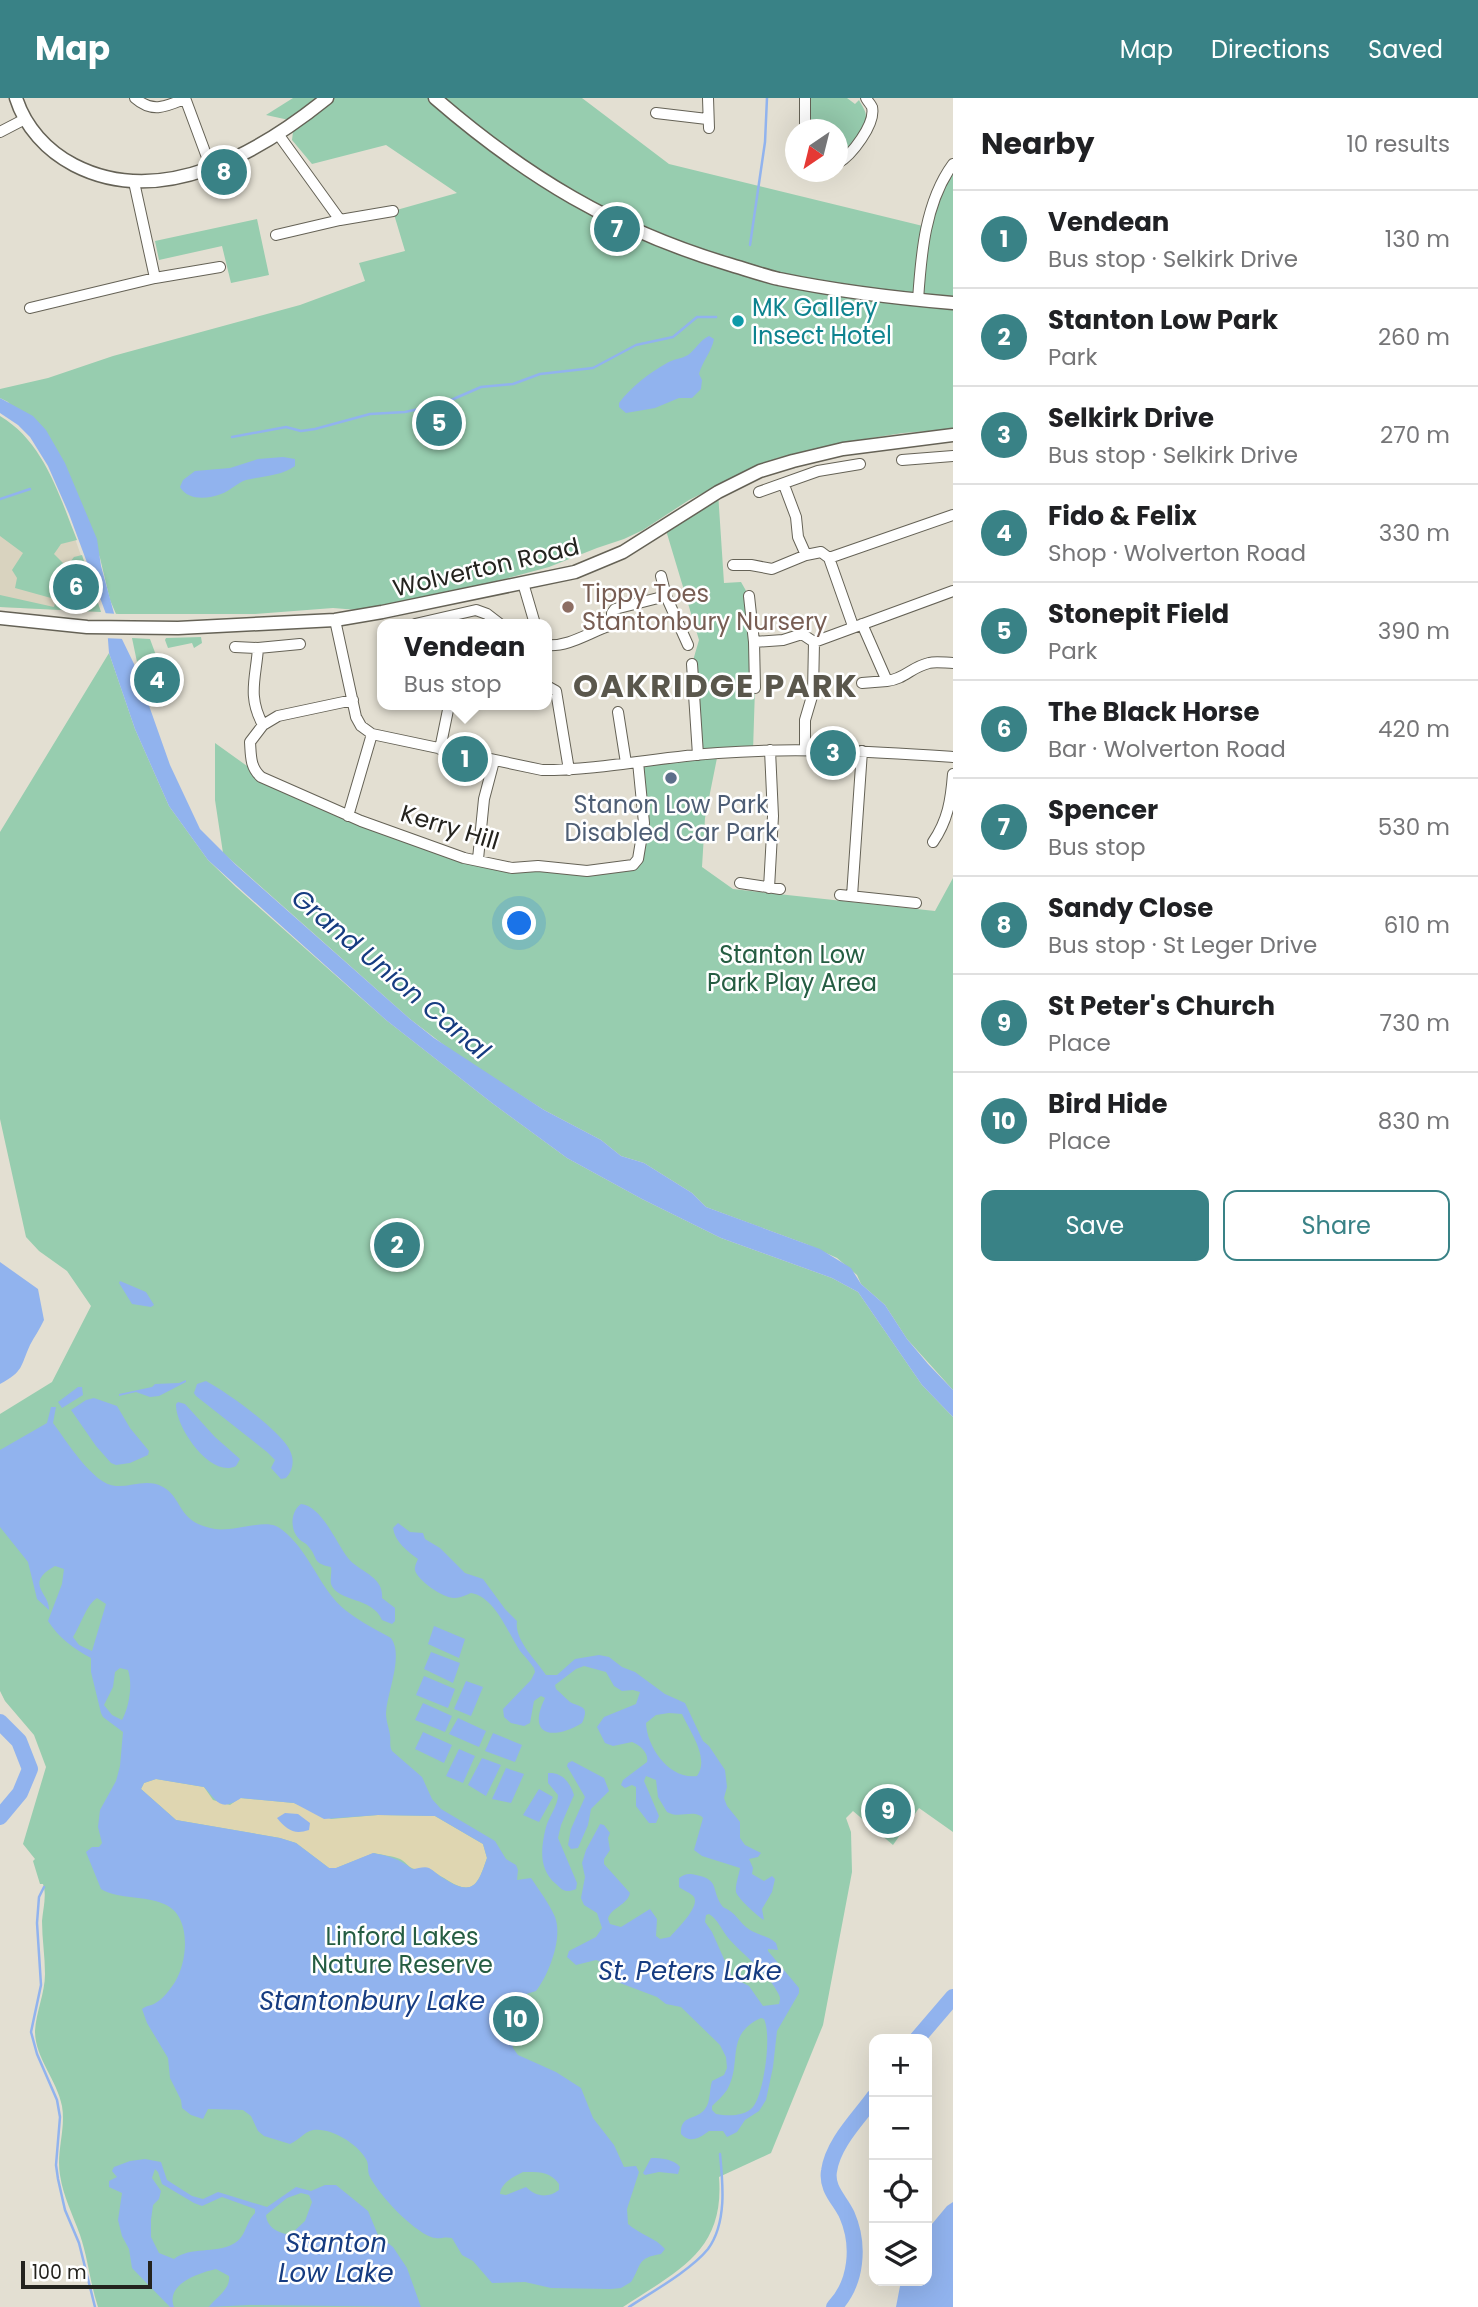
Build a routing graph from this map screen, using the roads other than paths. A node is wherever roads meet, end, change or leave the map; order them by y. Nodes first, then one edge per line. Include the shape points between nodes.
1 (16, 98) edge
2 (135, 98) edge
3 (185, 98) edge
4 (327, 98) edge
5 (435, 98) edge
6 (708, 98) edge
7 (805, 98) edge
8 (866, 98) edge
9 (656, 113) dead end
10 (805, 119) edge
11 (25, 120) junction
12 (0, 132) edge
13 (278, 134) junction
14 (848, 157) edge
15 (953, 164) edge
16 (211, 168) junction
17 (134, 182) junction
18 (393, 211) dead end
19 (340, 220) junction
20 (276, 235) dead end
21 (220, 267) dead end
22 (156, 278) junction
23 (918, 300) junction
24 (953, 303) edge
25 (30, 308) dead end
26 (953, 435) edge
27 (953, 456) edge
28 (902, 460) dead end
29 (860, 464) dead end
30 (783, 485) junction
31 (759, 492) dead end
32 (953, 515) edge
33 (806, 555) junction
34 (829, 558) junction
35 (733, 565) dead end
36 (661, 576) dead end
37 (523, 583) junction
38 (953, 591) edge
39 (666, 596) junction
40 (749, 596) dead end
41 (0, 618) edge
42 (437, 619) edge
43 (494, 619) edge
44 (534, 619) edge
45 (335, 620) junction
46 (858, 625) junction
47 (754, 642) junction
48 (814, 642) junction
49 (300, 644) dead end
50 (552, 645) edge
51 (688, 645) dead end
52 (235, 647) dead end
53 (258, 648) junction
54 (953, 663) edge
55 (692, 664) dead end
56 (887, 681) junction
57 (862, 683) dead end
58 (755, 688) dead end
59 (552, 689) edge
60 (353, 700) junction
61 (448, 710) edge
62 (618, 712) dead end
63 (263, 725) junction
64 (372, 734) junction
65 (440, 749) junction
66 (805, 749) junction
67 (770, 750) junction
68 (862, 751) junction
69 (698, 755) junction
70 (953, 757) edge
71 (494, 761) junction
72 (638, 762) junction
73 (626, 763) junction
74 (569, 770) junction
75 (953, 774) edge
76 (348, 816) junction
77 (942, 829) junction
78 (953, 834) edge
79 (933, 842) dead end
80 (478, 859) junction
81 (740, 883) dead end
82 (769, 888) junction
83 (780, 889) dead end
84 (840, 895) dead end
85 (852, 896) junction
86 (916, 903) dead end

1 - 11 street
2 - 3 street via 152,108
3 - 16 street
4 - 13 street
5 - 23 street via 501,153 561,193 623,225 777,279
6 - 9 street via 708,124
7 - 10 street
8 - 14 street via 872,107 871,123
11 - 12 street
11 - 17 street via 61,158 88,172
13 - 16 street
13 - 19 street
15 - 23 street via 927,227
16 - 17 street via 172,179
17 - 22 street
18 - 19 street
19 - 20 street
21 - 22 street
22 - 25 street
23 - 24 street
26 - 37 street, Wolverton Road via 816,454 760,471 623,552 575,572
27 - 28 street
29 - 30 street via 818,471
30 - 31 street
30 - 33 street
32 - 34 street
33 - 34 street via 821,552
33 - 35 street via 772,569
34 - 46 street
36 - 39 street
37 - 44 street
37 - 45 street, Wolverton Road
38 - 46 street
39 - 50 street via 615,609 612,625
39 - 51 street
40 - 47 street
41 - 45 street, Wolverton Road via 130,628
42 - 43 street via 476,610
45 - 60 street
46 - 48 street
46 - 56 street
47 - 48 street via 802,634
47 - 58 street
48 - 66 street
49 - 53 street
52 - 53 street
53 - 63 street via 252,679 256,712
54 - 56 street via 931,662 901,680
55 - 69 street
56 - 57 street
59 - 74 street via 560,702
60 - 63 street via 278,716
60 - 64 street via 361,726
61 - 65 street
62 - 73 street
63 - 76 street, Kerry Hill via 250,742 254,771
64 - 65 street
64 - 76 street
65 - 71 street
66 - 67 street
66 - 68 street
67 - 69 street
67 - 82 street
68 - 70 street
68 - 85 street
69 - 72 street
71 - 74 street
71 - 80 street via 484,799
72 - 73 street
72 - 80 street, Kerry Hill via 644,823 633,865 587,871 512,868
73 - 74 street
75 - 77 street via 951,806
76 - 80 street, Kerry Hill
77 - 78 street
77 - 79 street
81 - 82 street
82 - 83 street
84 - 85 street
85 - 86 street

